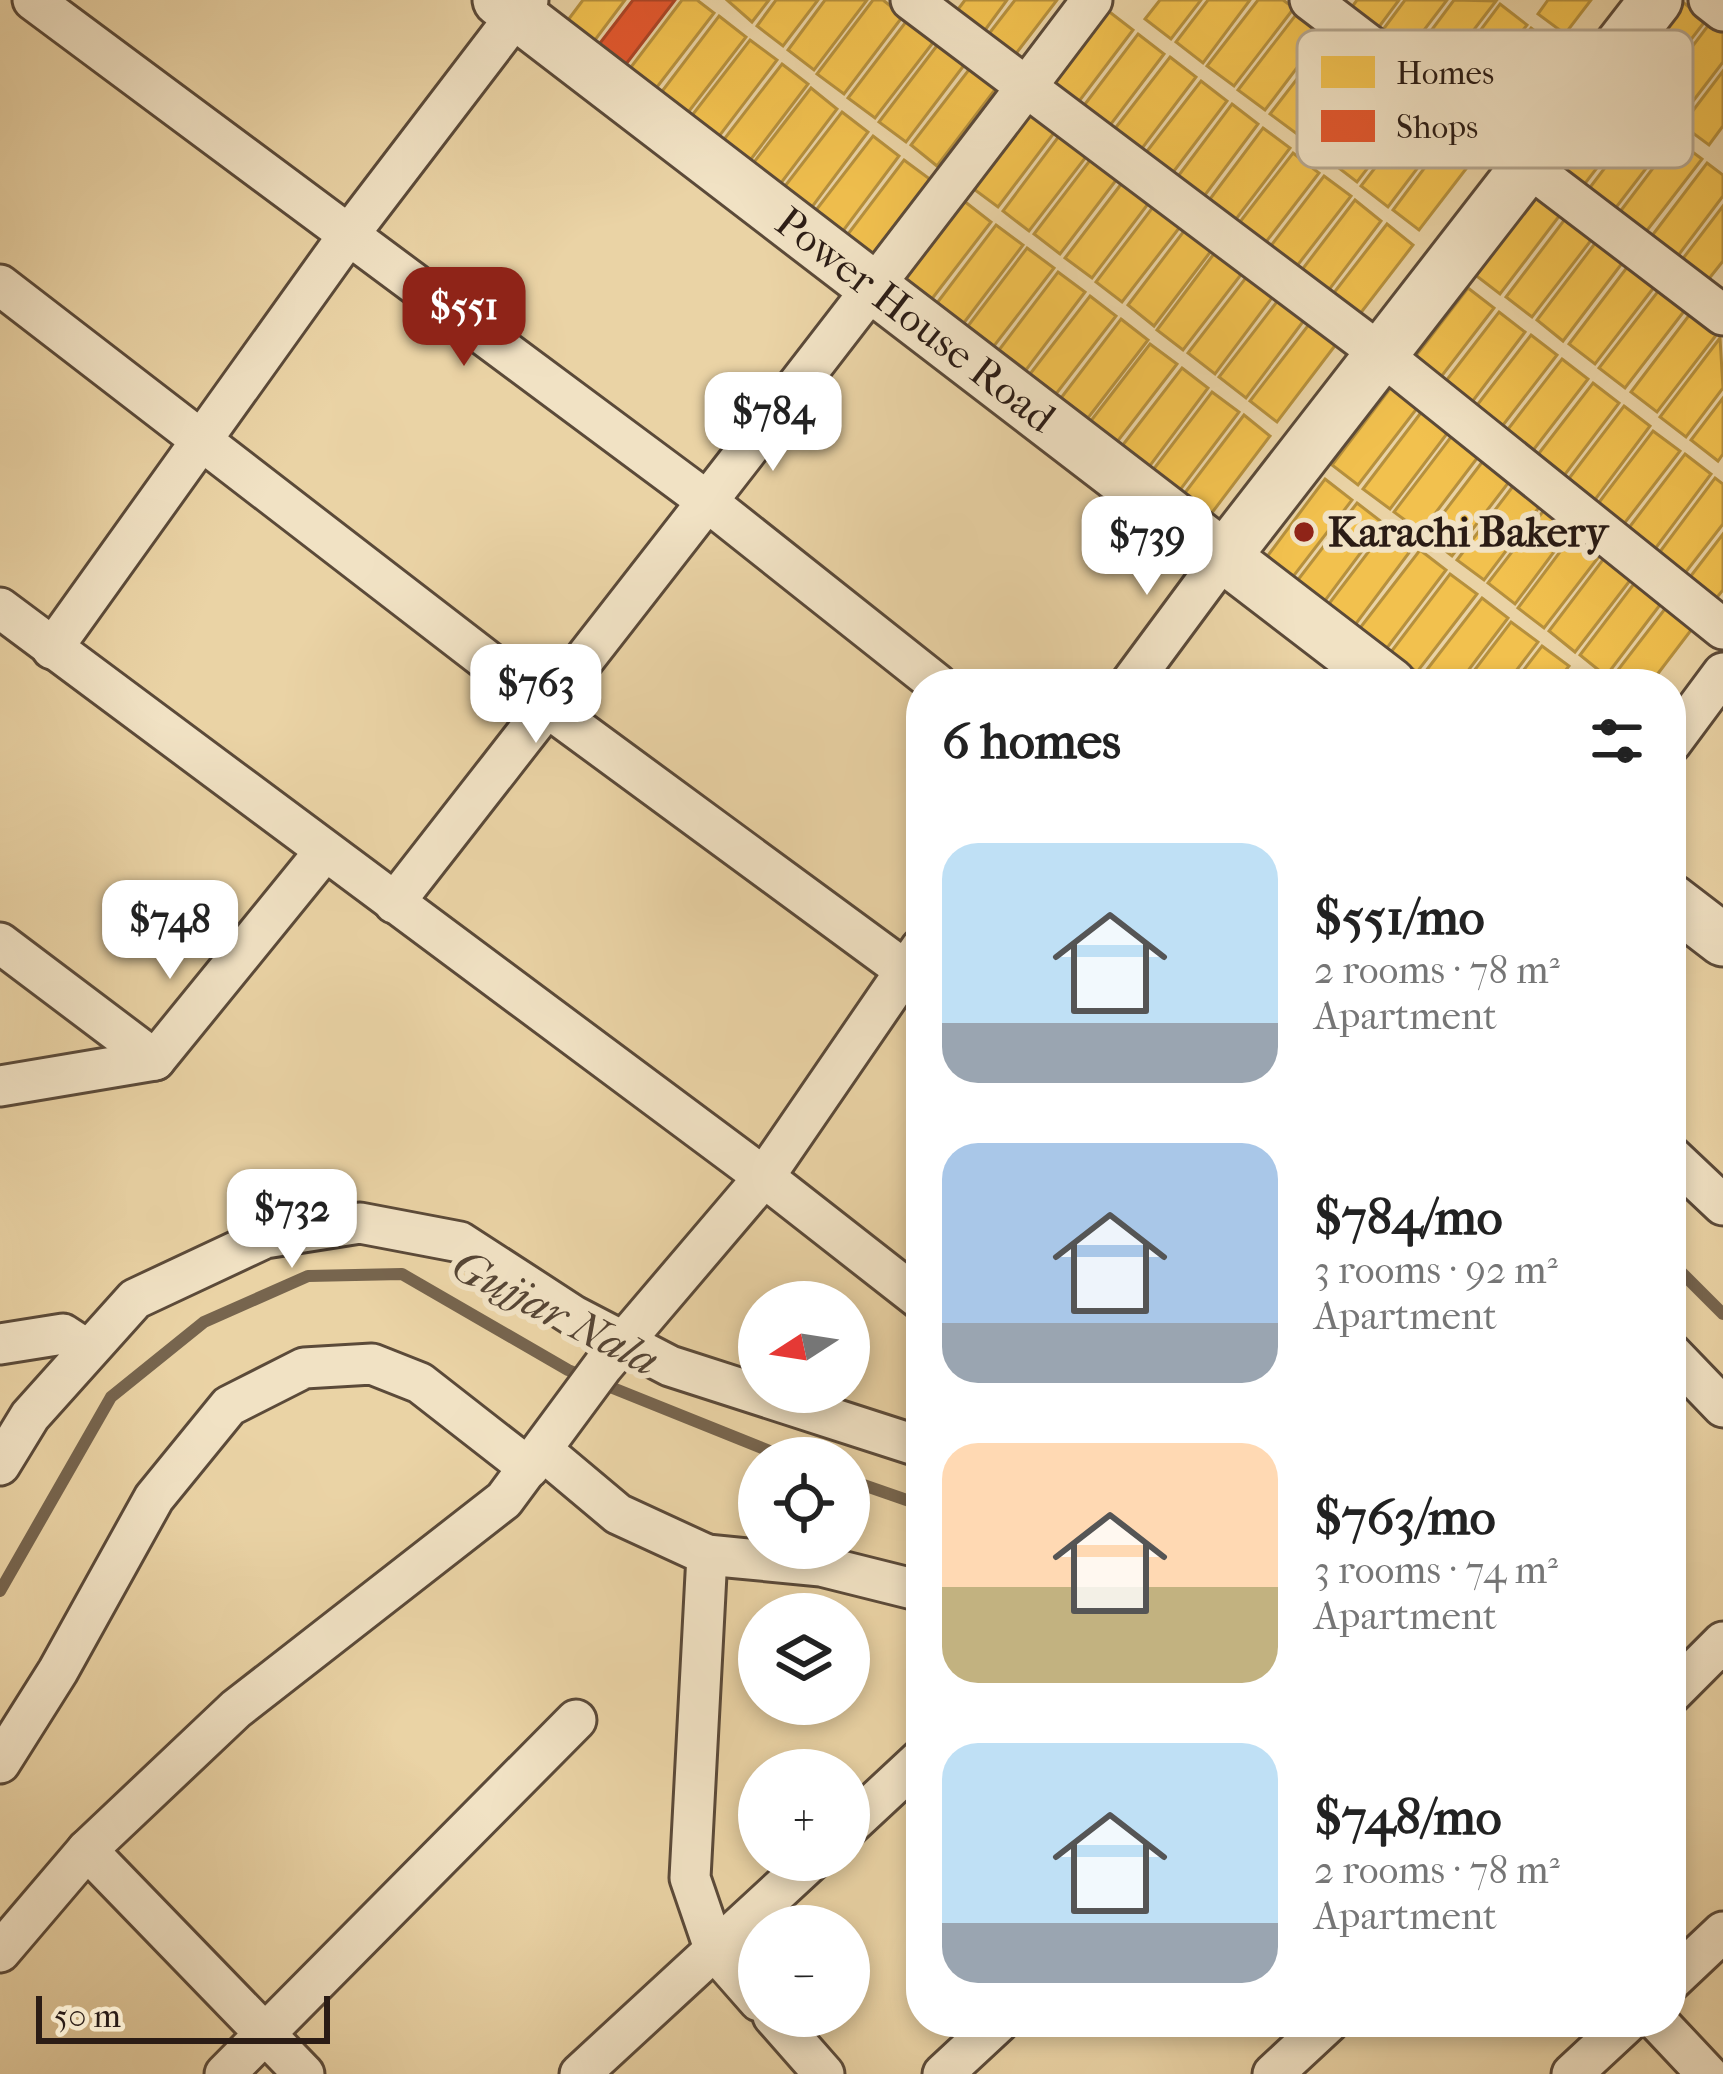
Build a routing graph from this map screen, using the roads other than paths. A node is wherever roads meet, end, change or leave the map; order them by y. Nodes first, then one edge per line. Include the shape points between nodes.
1 (33, 0) edge
2 (911, 0) edge
3 (1092, 0) edge
4 (1310, 0) edge
5 (1656, 0) edge
6 (1709, 0) edge
7 (515, 5) edge
8 (1723, 11) edge
9 (1349, 30) edge
10 (1633, 30) edge
11 (1027, 87) junction
12 (1526, 168) joint
13 (347, 237) junction
14 (0, 285) edge
15 (875, 289) junction
16 (1723, 315) edge
17 (1381, 355) junction
18 (205, 440) junction
19 (704, 500) junction
20 (1224, 557) junction
21 (0, 608) edge
22 (1723, 629) edge
23 (52, 649) junction
24 (918, 669) edge
25 (1141, 669) edge
26 (1370, 669) edge
27 (1723, 674) edge
28 (547, 707) junction
29 (1686, 723) edge
30 (325, 851) junction
31 (394, 902) junction
32 (1686, 912) edge
33 (1723, 940) edge
34 (0, 943) edge
35 (906, 961) edge
36 (906, 980) edge
37 (155, 1060) junction
38 (0, 1086) edge
39 (1686, 1170) edge
40 (764, 1177) junction
41 (1723, 1205) edge
42 (906, 1288) edge
43 (0, 1344) edge
44 (86, 1349) junction
45 (614, 1355) junction
46 (1686, 1381) edge
47 (1723, 1406) edge
48 (906, 1442) edge
49 (544, 1450) junction
50 (0, 1465) edge
51 (707, 1556) junction
52 (906, 1588) edge
53 (1723, 1642) edge
54 (1686, 1679) edge
55 (576, 1720) dead end
56 (0, 1763) edge
57 (906, 1773) edge
58 (870, 1806) edge
59 (87, 1850) junction
60 (790, 1881) edge
61 (1723, 1932) edge
62 (715, 1951) junction
63 (0, 1952) edge
64 (1686, 1968) edge
65 (738, 1977) edge
66 (263, 2036) junction
67 (791, 2037) edge
68 (983, 2037) edge
69 (1313, 2037) edge
70 (1612, 2037) edge
71 (1672, 2037) edge
72 (225, 2074) edge
73 (304, 2074) edge
74 (580, 2074) edge
75 (824, 2074) edge
76 (943, 2074) edge
77 (1273, 2074) edge
78 (1572, 2074) edge
79 (1707, 2074) edge

1 - 13 street
2 - 11 street
3 - 11 street
4 - 9 street
5 - 10 street
6 - 8 street
7 - 13 street
7 - 15 street, Power House Road
11 - 15 street
11 - 17 street
12 - 16 street
12 - 17 street
13 - 18 street
13 - 19 street
14 - 18 street
15 - 19 street
15 - 20 street, Power House Road
17 - 20 street
17 - 22 street
18 - 23 street
18 - 28 street
19 - 24 street
19 - 28 street
20 - 25 street
20 - 26 street, Power House Road
21 - 23 street
23 - 30 street
27 - 29 street
28 - 31 street
28 - 35 street
30 - 31 street
30 - 37 street
31 - 40 street
32 - 33 street
34 - 37 street
36 - 40 street
37 - 38 street
39 - 41 street
40 - 42 street
40 - 45 street
43 - 44 street via 63,1334
44 - 45 street via 136,1300 266,1238 360,1222 460,1242
44 - 50 street
45 - 48 street
45 - 49 street
46 - 47 street
49 - 51 street via 618,1514
49 - 56 street via 373,1364 304,1368 229,1406 154,1498
49 - 59 street via 504,1500 236,1708
51 - 52 street via 821,1566
51 - 62 street via 690,1878
53 - 54 street
55 - 66 street
57 - 58 street
59 - 63 street
59 - 66 street
60 - 62 street
61 - 64 street
62 - 65 street
62 - 74 street
66 - 72 street
66 - 73 street
67 - 75 street
68 - 76 street
69 - 77 street
70 - 78 street
71 - 79 street

